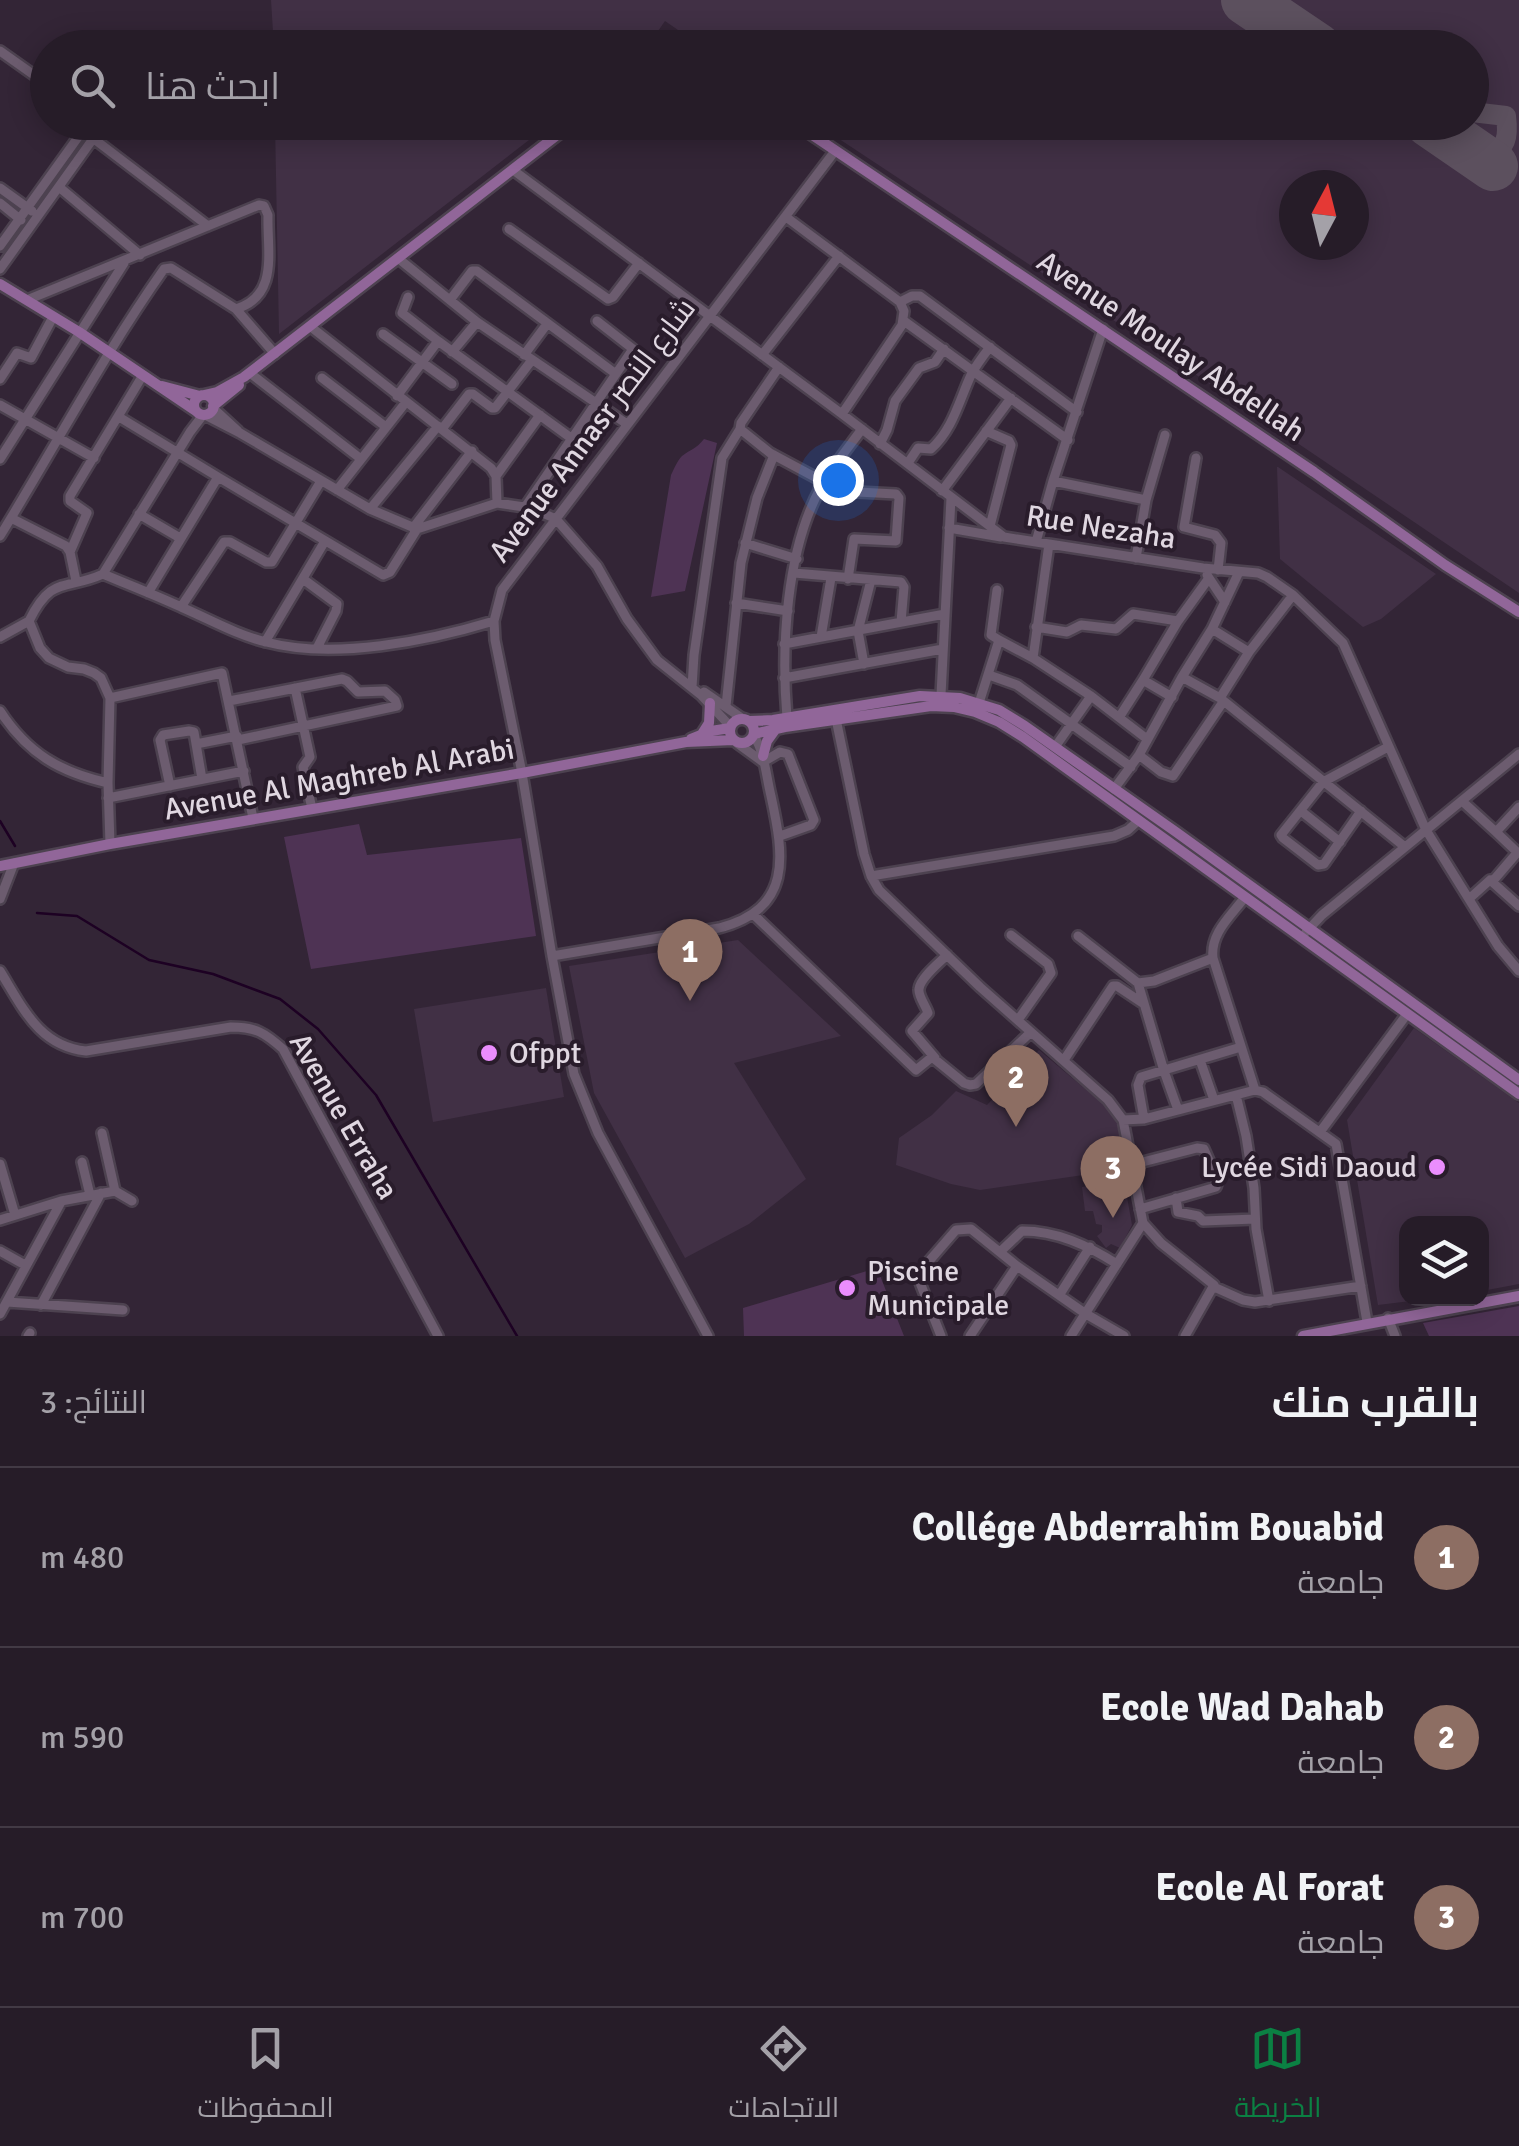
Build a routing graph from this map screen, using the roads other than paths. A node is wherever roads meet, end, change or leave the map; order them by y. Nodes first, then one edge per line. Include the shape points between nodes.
1 (0, 51) edge
2 (30, 72) edge
3 (76, 140) edge
4 (93, 140) edge
5 (95, 140) edge
6 (551, 140) edge
7 (819, 140) edge
8 (835, 151) junction
9 (512, 170) junction
10 (0, 188) edge
11 (58, 188) junction
12 (0, 203) edge
13 (27, 208) junction
14 (38, 216) junction
15 (786, 217) junction
16 (20, 219) junction
17 (208, 226) junction
18 (30, 227) junction
19 (508, 230) dead end
20 (0, 246) edge
21 (140, 255) junction
22 (839, 256) junction
23 (399, 259) junction
24 (124, 262) junction
25 (639, 264) junction
26 (0, 269) edge
27 (0, 284) edge
28 (408, 297) dead end
29 (27, 300) junction
30 (450, 300) junction
31 (900, 302) junction
32 (236, 309) junction
33 (709, 316) junction
34 (53, 317) junction
35 (596, 321) dead end
36 (904, 321) junction
37 (477, 322) junction
38 (547, 324) junction
39 (311, 326) junction
40 (1103, 329) junction
41 (79, 332) junction
42 (383, 334) dead end
43 (438, 341) junction
44 (990, 347) junction
45 (944, 350) junction
46 (452, 352) junction
47 (108, 353) junction
48 (275, 354) junction
49 (762, 354) junction
50 (528, 358) junction
51 (422, 362) junction
52 (779, 367) junction
53 (973, 371) junction
54 (143, 374) junction
55 (616, 374) junction
56 (247, 376) junction
57 (322, 378) dead end
58 (0, 379) edge
59 (157, 384) junction
60 (452, 384) dead end
61 (508, 392) junction
62 (202, 396) junction
63 (1011, 398) junction
64 (401, 399) junction
65 (594, 403) junction
66 (0, 405) edge
67 (204, 411) junction
68 (1077, 412) junction
69 (842, 414) junction
70 (540, 415) junction
71 (119, 417) junction
72 (25, 419) junction
73 (628, 424) junction
74 (386, 427) junction
75 (440, 428) junction
76 (740, 429) junction
77 (862, 429) junction
78 (986, 431) junction
79 (1165, 435) dead end
80 (571, 438) junction
81 (60, 439) junction
82 (1068, 440) junction
83 (880, 444) junction
84 (472, 451) junction
85 (177, 453) junction
86 (774, 455) junction
87 (94, 458) junction
88 (1196, 458) dead end
89 (361, 459) junction
90 (0, 460) edge
91 (908, 464) junction
92 (496, 476) junction
93 (218, 477) junction
94 (321, 481) junction
95 (1053, 481) junction
96 (822, 486) junction
97 (337, 490) junction
98 (947, 494) junction
99 (1146, 500) junction
100 (497, 504) junction
101 (525, 506) junction
102 (370, 509) junction
103 (140, 514) junction
104 (11, 518) junction
105 (556, 519) junction
106 (295, 524) junction
107 (990, 526) junction
108 (415, 528) junction
109 (949, 528) junction
110 (1, 531) edge
111 (180, 538) junction
112 (1004, 538) junction
113 (325, 541) junction
114 (1036, 542) junction
115 (745, 543) junction
116 (1049, 544) junction
117 (70, 552) junction
118 (797, 558) junction
119 (1136, 558) junction
120 (1218, 570) junction
121 (1238, 572) junction
122 (794, 573) junction
123 (1206, 573) junction
124 (103, 574) junction
125 (831, 578) junction
126 (302, 579) junction
127 (848, 579) junction
128 (871, 580) junction
129 (76, 581) junction
130 (997, 590) dead end
131 (148, 593) junction
132 (1292, 595) junction
133 (1224, 602) junction
134 (736, 603) junction
135 (181, 607) junction
136 (788, 611) junction
137 (1519, 612) edge
138 (944, 614) junction
139 (1178, 620) junction
140 (29, 621) junction
141 (494, 621) junction
142 (901, 622) junction
143 (1036, 627) junction
144 (1212, 628) junction
145 (858, 631) junction
146 (0, 637) edge
147 (821, 637) junction
148 (999, 640) junction
149 (265, 642) junction
150 (784, 644) junction
151 (317, 648) junction
152 (943, 649) junction
153 (1249, 652) junction
154 (1032, 658) junction
155 (864, 664) junction
156 (989, 675) junction
157 (1182, 676) junction
158 (784, 678) junction
159 (1144, 680) junction
160 (692, 687) junction
161 (295, 688) junction
162 (941, 695) junction
163 (1091, 696) junction
164 (1172, 697) junction
165 (110, 698) junction
166 (1221, 700) junction
167 (229, 701) junction
168 (980, 703) junction
169 (710, 704) junction
170 (726, 706) junction
171 (0, 712) edge
172 (1120, 716) junction
173 (787, 718) junction
174 (836, 718) junction
175 (746, 720) junction
176 (1072, 724) junction
177 (304, 726) junction
178 (777, 728) junction
179 (702, 734) junction
180 (732, 734) junction
181 (754, 735) junction
182 (238, 738) junction
183 (1147, 739) junction
184 (686, 742) junction
185 (196, 744) junction
186 (1055, 747) junction
187 (1388, 747) junction
188 (1519, 754) edge
189 (1139, 756) junction
190 (763, 759) junction
191 (1131, 767) junction
192 (244, 771) junction
193 (522, 773) junction
194 (202, 779) junction
195 (1324, 782) junction
196 (108, 783) junction
197 (170, 786) junction
198 (1113, 794) junction
199 (108, 798) junction
200 (1462, 801) junction
201 (312, 808) junction
202 (1519, 808) edge
203 (1300, 811) junction
204 (1361, 811) junction
205 (253, 818) junction
206 (1138, 820) junction
207 (1426, 830) junction
208 (1496, 832) junction
209 (780, 836) junction
210 (1340, 842) junction
211 (1516, 843) edge
212 (110, 844) junction
213 (1405, 848) junction
214 (14, 864) junction
215 (0, 866) edge
216 (871, 876) junction
217 (1492, 882) junction
218 (1245, 897) junction
219 (1470, 898) junction
220 (0, 899) edge
221 (1519, 906) edge
222 (753, 914) junction
223 (1304, 933) junction
224 (1011, 936) dead end
225 (1078, 936) dead end
226 (947, 955) junction
227 (552, 956) junction
228 (1214, 958) junction
229 (0, 971) edge
230 (1519, 971) edge
231 (1138, 983) junction
232 (1146, 1006) junction
233 (1410, 1011) junction
234 (1018, 1020) junction
235 (1031, 1032) junction
236 (1241, 1046) junction
237 (935, 1058) junction
238 (1064, 1060) junction
239 (1200, 1060) junction
240 (1164, 1071) junction
241 (1519, 1080) edge
242 (1255, 1090) junction
243 (1519, 1094) edge
244 (1236, 1095) junction
245 (1214, 1100) junction
246 (1178, 1110) junction
247 (1144, 1119) junction
248 (1122, 1120) junction
249 (1320, 1132) junction
250 (102, 1133) dead end
251 (82, 1162) dead end
252 (0, 1164) edge
253 (1132, 1164) junction
254 (116, 1191) junction
255 (96, 1194) junction
256 (1176, 1198) junction
257 (61, 1201) junction
258 (132, 1201) dead end
259 (1140, 1209) junction
260 (15, 1215) junction
261 (0, 1220) edge
262 (1255, 1220) junction
263 (1144, 1223) junction
264 (1090, 1248) junction
265 (0, 1251) edge
266 (1001, 1252) junction
267 (1116, 1264) junction
268 (25, 1265) junction
269 (1017, 1266) junction
270 (1362, 1286) junction
271 (0, 1287) edge
272 (1214, 1287) junction
273 (1060, 1294) junction
274 (1519, 1296) edge
275 (10, 1298) junction
276 (1269, 1301) junction
277 (42, 1304) junction
278 (123, 1310) dead end
279 (0, 1314) edge
280 (1086, 1314) junction
281 (1388, 1318) junction
282 (1367, 1322) junction
283 (1121, 1335) edge
284 (438, 1336) edge
285 (708, 1336) edge
286 (941, 1336) edge
287 (970, 1336) edge
288 (1072, 1336) edge
289 (1185, 1336) edge
290 (1303, 1336) edge
291 (1394, 1336) edge

1 - 2 street
3 - 13 street
4 - 11 street
5 - 17 street
6 - 9 main road
7 - 8 main road, Avenue Moulay Abdellah
8 - 15 street, Avenue Annasr شارع النصر
8 - 40 main road, Avenue Moulay Abdellah
9 - 23 main road
9 - 25 street, Rue Nezaha
10 - 13 street
11 - 14 street
11 - 21 street
12 - 16 street
13 - 14 street
13 - 16 street
14 - 18 street
15 - 22 street
15 - 33 street, Avenue Annasr شارع النصر
16 - 18 street
16 - 20 street
17 - 21 street
17 - 32 street via 260,205 267,209 263,291
18 - 26 street
19 - 25 street via 608,298
21 - 24 street
22 - 31 street
22 - 49 street
23 - 30 street
23 - 39 main road
24 - 29 street
24 - 41 street
25 - 33 street, Rue Nezaha
27 - 29 main road
28 - 43 street via 402,313
29 - 34 main road
30 - 37 street
30 - 38 street via 475,270
31 - 36 street
31 - 44 street via 920,296
32 - 47 street via 164,269
32 - 48 street
33 - 49 street, Rue Nezaha
33 - 73 street, Avenue Annasr شارع النصر
34 - 41 main road
34 - 58 street via 31,358 17,353
35 - 55 street via 633,347
36 - 45 street
36 - 69 street
37 - 46 street
37 - 50 street
38 - 50 street
38 - 55 street
39 - 48 main road
39 - 64 street
40 - 68 street
40 - 137 main road, Avenue Moulay Abdellah
41 - 47 main road
41 - 72 street
42 - 51 street
43 - 46 street
43 - 51 street
44 - 53 street
44 - 68 street
45 - 53 street
45 - 83 street via 919,368 895,400
46 - 61 street
47 - 54 main road
47 - 81 street
48 - 56 main road
49 - 52 street, Rue Nezaha
50 - 61 street
50 - 65 street
51 - 60 street
51 - 64 street
52 - 69 street, Rue Nezaha
52 - 76 street
53 - 63 street
53 - 91 street via 939,442 918,448
54 - 59 main road
54 - 71 street
55 - 65 street
56 - 62 main road
56 - 67 main road
56 - 89 street
57 - 74 street
59 - 62 main road
59 - 67 main road
61 - 70 street
61 - 75 street via 494,408 469,394
62 - 67 main road via 210,398
62 - 67 main road via 194,403
63 - 78 street
63 - 82 street
64 - 74 street
64 - 75 street
65 - 73 street
65 - 80 street
66 - 72 street
67 - 85 street
67 - 94 street
68 - 82 street
69 - 77 street, Rue Nezaha
70 - 80 street
70 - 92 street
71 - 85 street
71 - 87 street
72 - 81 street
72 - 90 street
73 - 105 street, Avenue Annasr شارع النصر
74 - 89 street
75 - 84 street
75 - 102 street
76 - 86 street
76 - 160 street via 722,458
77 - 83 street, Rue Nezaha
77 - 96 street
78 - 98 street
78 - 107 street via 1011,445
79 - 99 street
80 - 101 street
81 - 87 street
81 - 104 street
82 - 95 street
83 - 91 street, Rue Nezaha
84 - 92 street
84 - 108 street
85 - 93 street
85 - 103 street
86 - 96 street
86 - 115 street
87 - 117 street via 69,498 87,512
88 - 120 street via 1184,527 1215,535 1221,544
89 - 97 street
91 - 98 street, Rue Nezaha
92 - 100 street
93 - 106 street
93 - 111 street
94 - 97 street
94 - 106 street
95 - 99 street
95 - 114 street
96 - 118 street
96 - 127 street via 899,498 896,541 854,540
97 - 102 street
98 - 107 street, Rue Nezaha
98 - 109 street
99 - 119 street
100 - 101 street
100 - 108 street
101 - 105 street
102 - 108 street
103 - 111 street
103 - 124 street
104 - 110 street
104 - 117 street
105 - 141 street, Avenue Annasr شارع النصر via 502,590
105 - 160 street via 597,566 649,650
106 - 113 street
106 - 135 street via 270,563 230,542 221,544
107 - 112 street, Rue Nezaha
108 - 113 street via 386,575
109 - 112 street
109 - 138 street
111 - 131 street
112 - 114 street, Rue Nezaha
113 - 126 street
114 - 116 street, Rue Nezaha
115 - 118 street
115 - 134 street
116 - 119 street, Rue Nezaha
116 - 143 street
117 - 129 street
118 - 122 street
119 - 123 street, Rue Nezaha
120 - 121 street, Rue Nezaha
120 - 123 street, Rue Nezaha
121 - 132 street, Rue Nezaha via 1266,577
121 - 133 street
122 - 125 street
122 - 136 street
123 - 133 street
123 - 139 street
124 - 129 street
124 - 131 street
125 - 127 street
125 - 147 street
126 - 149 street
126 - 151 street via 337,604
127 - 128 street
128 - 142 street via 902,584
128 - 145 street
129 - 140 street via 45,596
130 - 148 street via 991,635
131 - 135 street
132 - 153 street
132 - 187 street, Rue Nezaha via 1343,643
133 - 144 street
134 - 136 street
134 - 170 street
135 - 149 street
136 - 150 street
138 - 142 street
138 - 152 street
139 - 143 street via 1132,614 1116,628
139 - 159 street
140 - 146 street
140 - 165 street via 50,658 94,673
141 - 151 street via 414,641
141 - 193 street
142 - 145 street
143 - 154 street
144 - 153 street
144 - 157 street
145 - 147 street
145 - 155 street
147 - 150 street
148 - 154 street
148 - 156 street
149 - 151 street
150 - 158 street
152 - 155 street
152 - 162 street
153 - 166 street
154 - 163 street
155 - 158 street
156 - 168 street
156 - 176 street via 1017,684
157 - 164 street
157 - 166 street
158 - 173 street
159 - 164 street
159 - 172 street
160 - 169 street
160 - 170 street
161 - 167 street
161 - 177 street
161 - 177 street via 345,680 358,692 385,691 398,706
162 - 168 main road
162 - 173 main road
163 - 172 street
163 - 176 street
164 - 183 street
165 - 167 street via 220,673
165 - 196 street
166 - 189 street via 1173,776
166 - 195 street
167 - 182 street
168 - 186 main road
169 - 179 main road
169 - 180 street
170 - 175 street
171 - 196 street via 50,763
172 - 183 street
173 - 175 main road
174 - 178 main road
174 - 198 main road via 923,706 976,712
174 - 216 street
175 - 180 main road via 736,720
175 - 181 main road
176 - 186 street
176 - 191 street
177 - 182 street
177 - 201 street
178 - 181 main road
178 - 190 main road
179 - 180 main road, Avenue Al Maghreb Al Arabi
179 - 184 main road, Avenue Al Maghreb Al Arabi
180 - 181 main road via 748,742
180 - 184 main road, Avenue Al Maghreb Al Arabi
180 - 190 street
181 - 190 street
182 - 185 street
182 - 192 street
183 - 189 street
184 - 193 main road, Avenue Al Maghreb Al Arabi
185 - 194 street
185 - 197 street via 191,731 161,737
186 - 198 main road
187 - 195 street
187 - 207 street, Rue Nezaha
188 - 200 street
189 - 191 street
190 - 209 street
190 - 209 street via 788,754 814,820
191 - 198 street
192 - 194 street
192 - 205 street
193 - 201 main road, Avenue Al Maghreb Al Arabi
193 - 227 street
194 - 197 street
195 - 203 street
195 - 204 street
196 - 199 street
197 - 199 street
198 - 206 main road
198 - 223 main road
199 - 212 street
200 - 207 street
200 - 208 street
201 - 205 main road, Avenue Al Maghreb Al Arabi
202 - 208 street
203 - 210 street
203 - 210 street via 1281,834 1318,866
204 - 210 street
204 - 213 street
205 - 212 main road, Avenue Al Maghreb Al Arabi
206 - 216 street via 1114,836
206 - 218 main road
207 - 213 street
207 - 219 street, Rue Nezaha
208 - 211 street
209 - 222 street via 776,882
211 - 217 street via 1516,854
212 - 214 main road, Avenue Al Maghreb Al Arabi
213 - 223 street
214 - 215 main road, Avenue Al Maghreb Al Arabi
214 - 220 street
216 - 226 street
217 - 219 street
217 - 221 street
218 - 223 main road
218 - 228 street via 1216,936
219 - 230 street, Rue Nezaha
222 - 227 street via 719,928
222 - 237 street via 913,1068
223 - 233 main road
224 - 234 street via 1051,968
225 - 231 street
226 - 234 street
226 - 237 street via 920,985 928,1013 912,1031
227 - 285 street via 571,1062 588,1110
228 - 231 street
228 - 236 street
229 - 284 street, Avenue Erraha via 41,1032 68,1049 231,1027 264,1033 283,1049
231 - 232 street
232 - 238 street via 1113,986
232 - 240 street
233 - 241 main road
233 - 243 main road
233 - 249 street
234 - 235 street
235 - 237 street via 976,1084 964,1083
235 - 238 street
236 - 239 street
236 - 242 street
238 - 248 street
239 - 240 street
239 - 245 street
240 - 246 street
240 - 247 street via 1139,1080
242 - 244 street
242 - 249 street
244 - 245 street
244 - 262 street
245 - 246 street
246 - 247 street
247 - 248 street
248 - 253 street
249 - 270 street via 1338,1148
250 - 254 street
251 - 255 street
252 - 260 street
253 - 256 street via 1204,1148 1218,1185
253 - 259 street
254 - 255 street
254 - 258 street
255 - 257 street
255 - 277 street
256 - 259 street
256 - 262 street via 1178,1212 1204,1221
257 - 260 street
257 - 268 street
259 - 263 street
260 - 261 street
262 - 276 street
263 - 267 street
263 - 272 street
264 - 266 street via 1022,1231
264 - 267 street
264 - 273 street
265 - 268 street
266 - 269 street
266 - 286 street via 961,1228 918,1272
267 - 280 street
268 - 275 street
269 - 273 street
269 - 287 street
270 - 276 street
270 - 282 street
271 - 275 street
272 - 276 street via 1243,1300
272 - 289 street
273 - 280 street
274 - 281 main road
275 - 277 street
275 - 279 street
277 - 278 street
280 - 283 street
280 - 288 street
281 - 282 main road
281 - 291 street
282 - 290 main road

